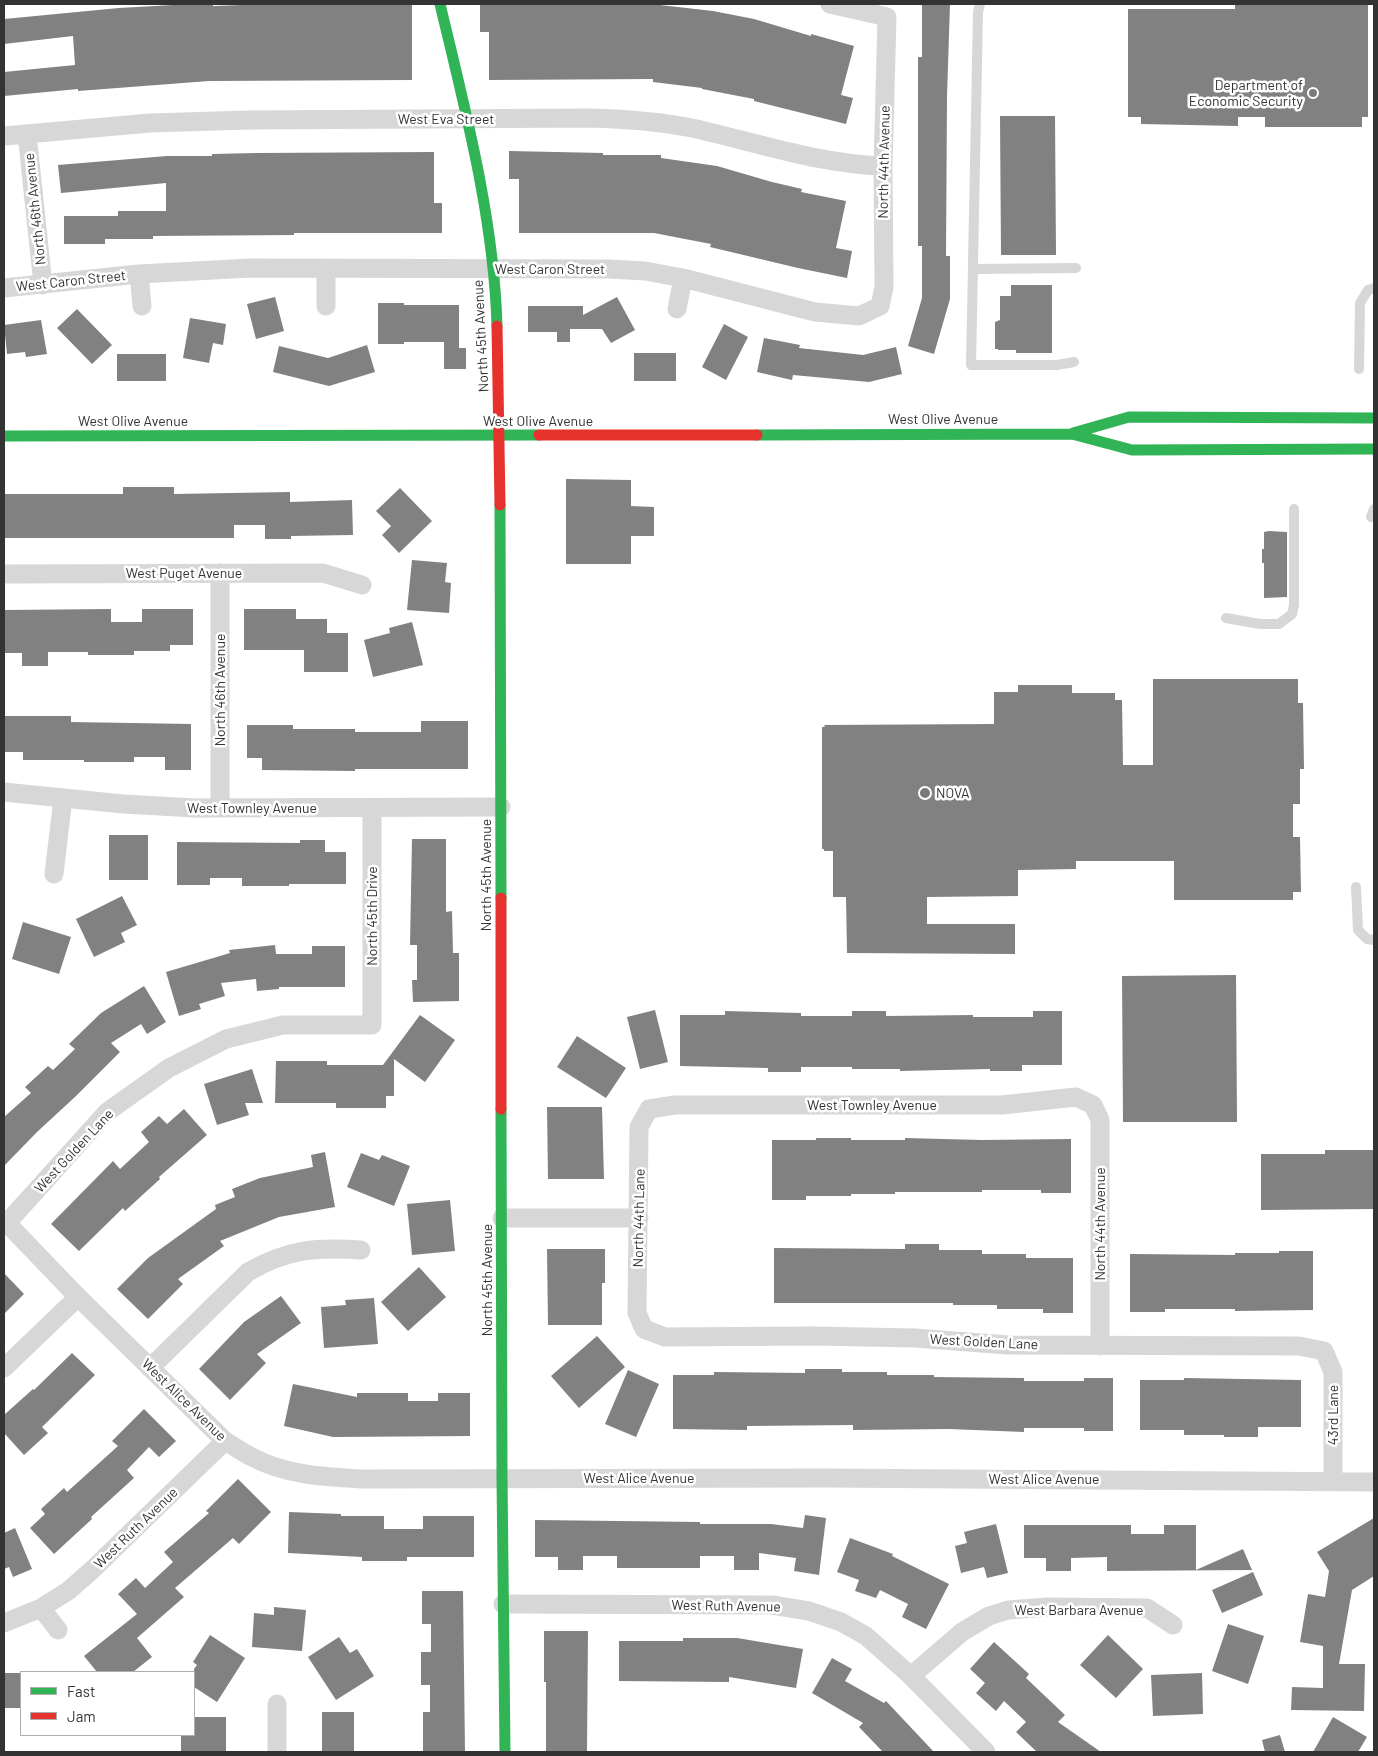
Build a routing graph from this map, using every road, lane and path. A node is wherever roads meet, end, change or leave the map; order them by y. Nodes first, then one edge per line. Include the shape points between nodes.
1 (440, 4) edge
2 (830, 4) edge
3 (980, 4) edge
4 (865, 8) edge
5 (467, 119) junction
6 (27, 134) junction
7 (4, 136) edge
8 (883, 166) junction
9 (326, 268) junction
10 (973, 268) junction
11 (1076, 268) dead end
12 (493, 269) junction
13 (139, 274) junction
14 (683, 278) junction
15 (43, 285) junction
16 (4, 288) edge
17 (1374, 288) edge
18 (142, 306) dead end
19 (326, 306) dead end
20 (880, 306) joint
21 (677, 309) dead end
22 (1074, 362) dead end
23 (1359, 369) dead end
24 (1374, 418) edge
25 (1072, 434) junction
26 (4, 436) edge
27 (500, 436) junction
28 (1374, 449) edge
29 (1294, 509) dead end
30 (220, 573) junction
31 (4, 574) edge
32 (362, 585) dead end
33 (1226, 618) dead end
34 (4, 792) edge
35 (63, 798) junction
36 (501, 807) junction
37 (220, 808) junction
38 (372, 808) junction
39 (54, 874) dead end
40 (1356, 887) dead end
41 (1374, 940) edge
42 (372, 1024) joint
43 (1093, 1105) joint
44 (649, 1109) joint
45 (502, 1218) junction
46 (639, 1218) junction
47 (6, 1222) edge
48 (361, 1250) dead end
49 (78, 1296) junction
50 (644, 1328) joint
51 (1100, 1346) junction
52 (1324, 1351) joint
53 (4, 1368) edge
54 (150, 1368) junction
55 (225, 1441) junction
56 (502, 1478) junction
57 (1333, 1481) junction
58 (1374, 1482) edge
59 (503, 1604) junction
60 (41, 1608) junction
61 (4, 1623) edge
62 (1173, 1625) dead end
63 (58, 1630) dead end
64 (912, 1676) junction
65 (277, 1704) dead end
66 (277, 1752) edge
67 (505, 1752) edge
68 (986, 1752) edge

1 - 5 street, North 45th Avenue
2 - 4 street
3 - 10 lane
4 - 8 street, North 44th Avenue via 887,17
5 - 6 street, West Eva Street via 170,122
5 - 8 street, West Eva Street via 630,119 690,128 854,165
5 - 12 street, North 45th Avenue
6 - 7 street, West Eva Street
6 - 15 street, North 46th Avenue
8 - 20 street, North 44th Avenue via 884,288
9 - 12 street, West Caron Street
9 - 13 street, West Caron Street
9 - 19 street
10 - 11 lane
10 - 22 lane via 971,365 1057,365
12 - 14 street, West Caron Street via 617,269
12 - 27 street, North 45th Avenue
13 - 15 street, West Caron Street
13 - 18 street, West Caron Street
14 - 20 street, West Caron Street via 815,312 859,316
14 - 21 street
15 - 16 street, West Caron Street
17 - 23 lane via 1368,290 1360,303
24 - 25 street, West Olive Avenue via 1129,417
25 - 27 street, West Olive Avenue
25 - 28 street, West Olive Avenue via 1132,450
26 - 27 street, West Olive Avenue
27 - 36 street, North 45th Avenue
29 - 33 lane via 1292,614 1279,624
30 - 31 street, West Puget Avenue
30 - 32 street, West Puget Avenue via 324,573
30 - 37 street, North 46th Avenue
34 - 35 street, West Townley Avenue
35 - 37 street, West Townley Avenue
35 - 39 street
36 - 38 street, West Townley Avenue
36 - 45 street, North 45th Avenue
37 - 38 street, West Townley Avenue
38 - 42 street, North 45th Drive
40 - 41 lane via 1358,930 1367,939
42 - 47 street, West Golden Lane via 283,1025 226,1039 169,1068 108,1112
43 - 44 street, West Townley Avenue via 1076,1097 1002,1105 675,1105
43 - 51 street, North 44th Avenue via 1100,1120
44 - 46 street, North 44th Lane via 639,1127
45 - 46 street
45 - 56 street, North 45th Avenue
46 - 50 street, North 44th Lane via 637,1313
47 - 49 street, West Alice Avenue
48 - 54 street via 328,1248 289,1253 248,1272
49 - 53 street
49 - 54 street, West Alice Avenue
50 - 51 street, West Golden Lane via 665,1337 915,1338 1008,1345
51 - 52 street, West Golden Lane via 1299,1346
52 - 57 street, 43rd Lane via 1333,1372
54 - 55 street, West Alice Avenue
55 - 56 street, West Alice Avenue via 252,1458 281,1469 331,1478
55 - 60 street, West Ruth Avenue via 91,1571
56 - 57 street, West Alice Avenue
56 - 59 street, North 45th Avenue
57 - 58 street, West Alice Avenue
59 - 64 street, West Ruth Avenue via 772,1605 809,1611 841,1622 866,1636
59 - 67 street, North 45th Avenue
60 - 61 street, West Ruth Avenue
60 - 63 street
62 - 64 street, West Barbara Avenue via 1147,1608 1008,1610 989,1616 962,1632
64 - 68 street, West Ruth Avenue
65 - 66 street

